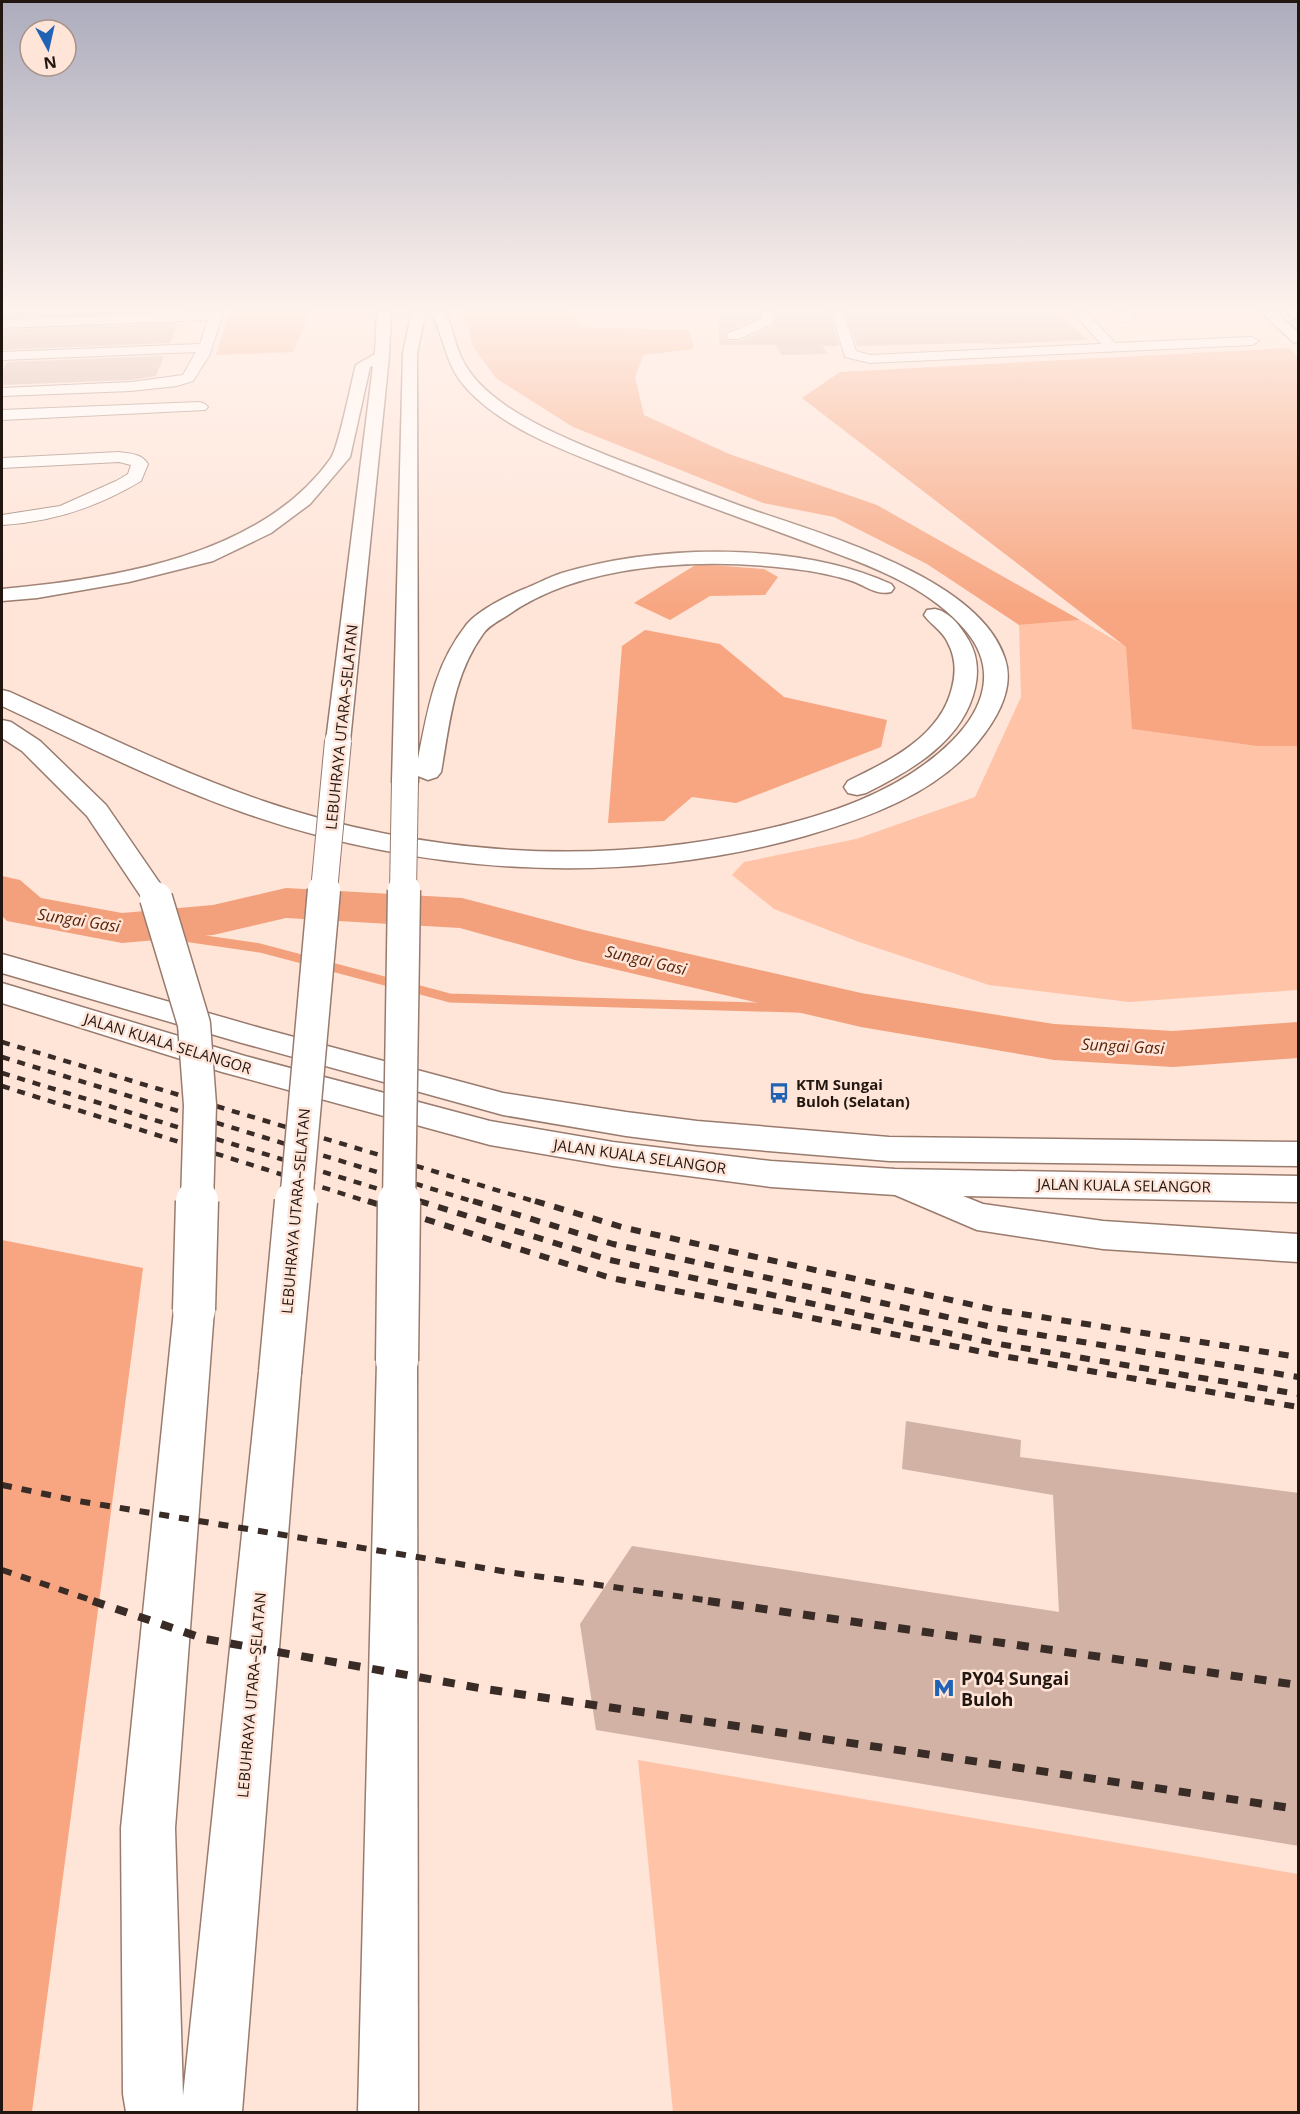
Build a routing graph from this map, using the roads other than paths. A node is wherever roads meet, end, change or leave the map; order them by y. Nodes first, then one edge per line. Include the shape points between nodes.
1 (134, 410) edge
2 (352, 410) edge
3 (376, 410) edge
4 (411, 410) edge
5 (504, 410) edge
6 (2, 415) edge
7 (2, 463) edge
8 (2, 520) edge
9 (2, 595) edge
10 (2, 678) edge
11 (2, 697) edge
12 (2, 727) edge
13 (417, 777) junction
14 (2, 963) edge
15 (2, 993) edge
16 (1299, 1154) edge
17 (895, 1182) junction
18 (1299, 1189) edge
19 (1299, 1248) edge
20 (156, 2112) edge
21 (212, 2112) edge
22 (388, 2112) edge

1 - 6 street
2 - 9 highway via 341,457 303,500 264,529 206,557 140,574
3 - 21 highway, LEBUHRAYA UTARA–SELATAN, bridge via 338,741
4 - 13 highway
5 - 11 highway via 550,437 629,471 877,561 921,582 975,627 989,646 995,664 992,702 971,735 915,783 796,830 733,845 665,854 591,860 530,859 400,845 290,818 192,783
7 - 8 street via 119,458 135,459 140,464 135,477 66,510
10 - 13 highway via 287,802 372,827 563,843 672,836 731,827 815,804 875,778 924,747 955,714 964,696 965,655 954,634 938,617 913,600 855,575 786,562 707,558 645,562 567,578 512,602 476,627 451,667
12 - 20 highway, bridge via 32,746 97,811 156,898 194,1024 200,1105 194,1310 148,1828
13 - 22 highway, bridge via 404,882
14 - 16 highway, JALAN KUALA SELANGOR via 503,1104 626,1124 718,1136 889,1149
15 - 17 highway, JALAN KUALA SELANGOR via 234,1064 490,1133 686,1164
17 - 18 highway, JALAN KUALA SELANGOR
17 - 19 highway via 977,1217 1103,1235

